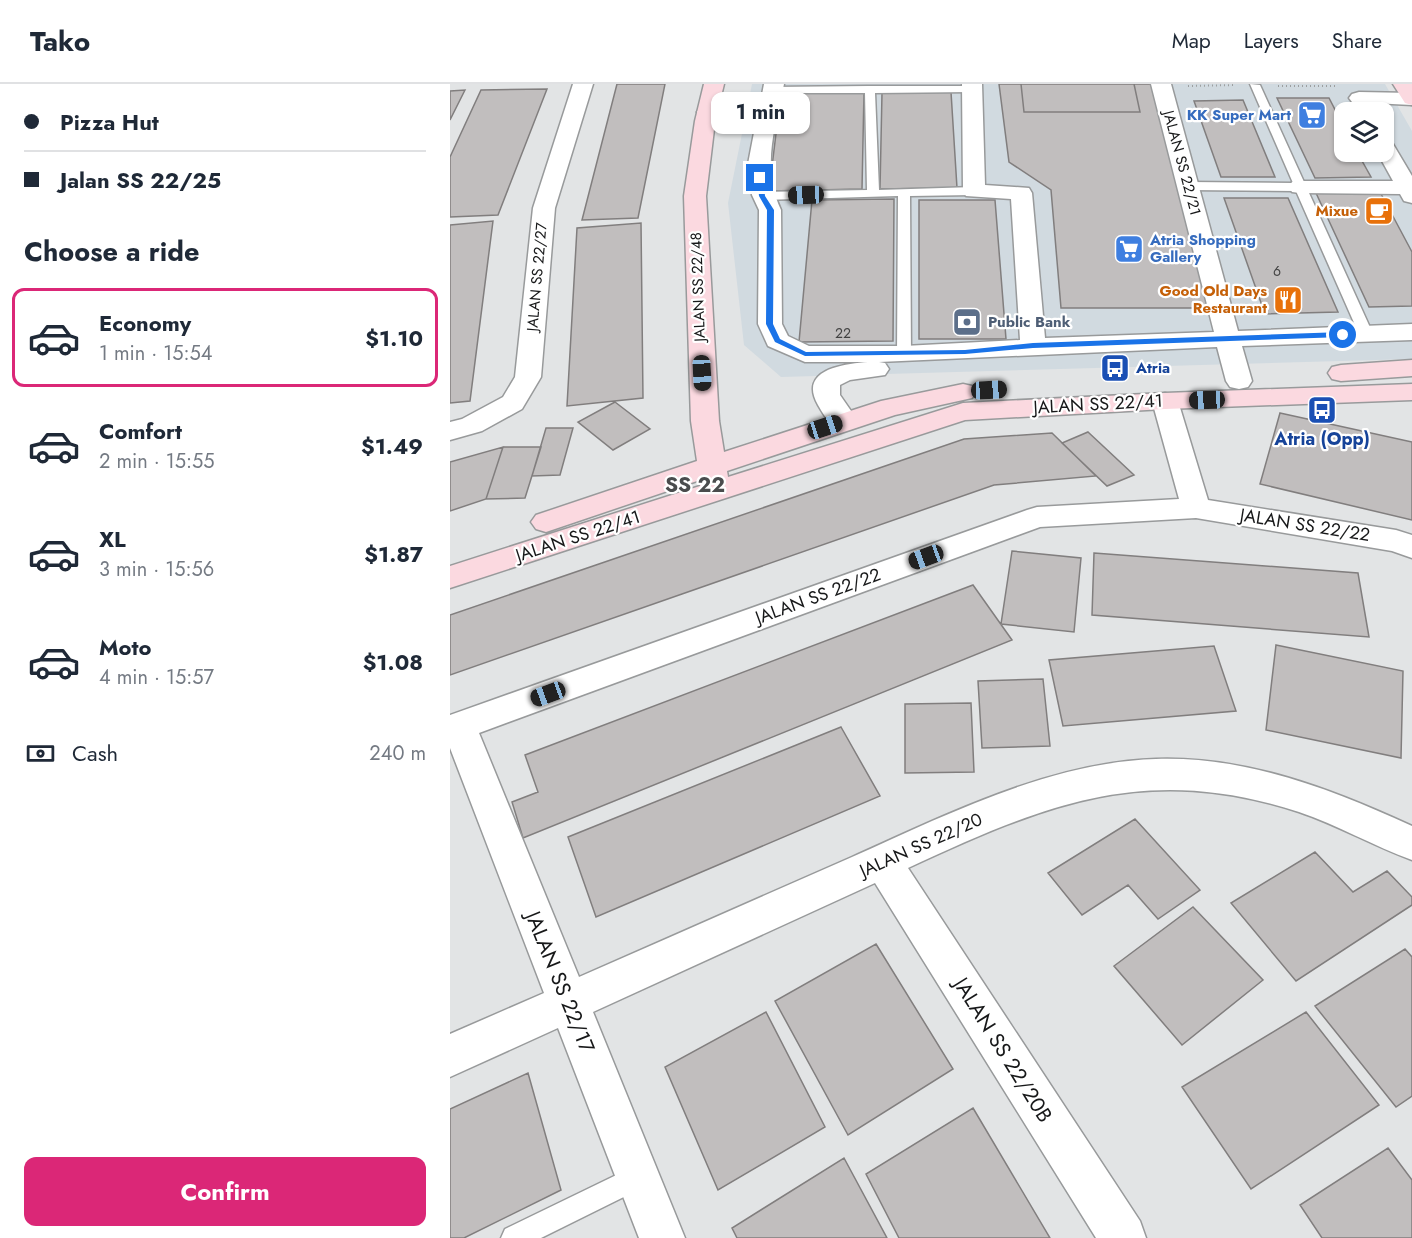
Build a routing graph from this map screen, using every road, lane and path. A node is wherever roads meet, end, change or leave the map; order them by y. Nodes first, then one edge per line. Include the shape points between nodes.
1 (584, 84) edge
2 (714, 84) edge
3 (1403, 84) edge
4 (1161, 85) edge
5 (972, 86) edge
6 (1255, 86) junction
7 (870, 89) junction
8 (772, 95) edge
9 (1357, 95) edge
10 (1412, 99) edge
11 (707, 112) junction
12 (1393, 162) edge
13 (1188, 186) junction
14 (1300, 187) junction
15 (974, 191) junction
16 (1410, 192) edge
17 (904, 193) junction
18 (873, 194) junction
19 (762, 196) junction
20 (1412, 332) edge
21 (1366, 334) junction
22 (1228, 338) junction
23 (1033, 346) junction
24 (965, 352) junction
25 (904, 354) junction
26 (1412, 368) edge
27 (1239, 381) junction
28 (1412, 392) edge
29 (1165, 401) junction
30 (705, 421) junction
31 (844, 421) junction
32 (450, 431) edge
33 (786, 440) junction
34 (713, 479) junction
35 (634, 493) junction
36 (1196, 508) junction
37 (1412, 547) edge
38 (450, 553) edge
39 (450, 577) edge
40 (455, 728) edge
41 (1412, 844) edge
42 (883, 862) junction
43 (568, 1003) junction
44 (450, 1056) edge
45 (638, 1176) junction
46 (514, 1238) edge
47 (662, 1238) edge
48 (1123, 1238) edge

1 - 32 street, JALAN SS 22/27 via 544,208 528,377 513,403 472,425
2 - 11 street, JALAN SS 22/48
3 - 10 street
4 - 6 path
4 - 13 street, JALAN SS 22/21
5 - 7 lane
5 - 15 street
6 - 9 path
6 - 14 lane
7 - 8 lane
7 - 18 lane
8 - 11 street
8 - 19 street via 758,161
9 - 10 street
11 - 30 street, JALAN SS 22/48 via 694,196
12 - 16 street
13 - 14 lane
13 - 22 street, JALAN SS 22/21
14 - 16 street
14 - 21 lane
15 - 17 lane
15 - 23 street via 1021,193
17 - 18 lane
17 - 25 lane
18 - 19 lane
19 - 25 street via 770,210 770,324 777,341 805,354
20 - 21 street
21 - 22 street
22 - 23 street
22 - 27 street, JALAN SS 22/21
23 - 24 street
24 - 25 street
24 - 31 street via 958,358 933,364 836,374 826,384 825,393
26 - 27 street, JALAN SS 22/41
27 - 31 street, JALAN SS 22/41 via 969,391 891,406
28 - 29 street, JALAN SS 22/41
29 - 34 street, JALAN SS 22/41 via 963,412
29 - 36 street
30 - 33 street via 746,438
30 - 34 street, JALAN SS 22/48
30 - 35 street via 678,459
31 - 33 street, JALAN SS 22/41
33 - 34 street, JALAN SS 22/41
34 - 35 street, JALAN SS 22/41
34 - 39 street, JALAN SS 22/41
35 - 38 street, JALAN SS 22/41
36 - 37 street, JALAN SS 22/22 via 1396,541
36 - 40 street, JALAN SS 22/22 via 1037,517
40 - 43 street, JALAN SS 22/17
41 - 42 street, JALAN SS 22/20 via 1358,817 1278,790 1225,777 1170,773 1119,777 1047,794 981,817
42 - 43 street, JALAN SS 22/20
42 - 48 street, JALAN SS 22/20B
43 - 44 street, JALAN SS 22/20
43 - 45 street, JALAN SS 22/17
45 - 46 lane
45 - 47 street, JALAN SS 22/17

